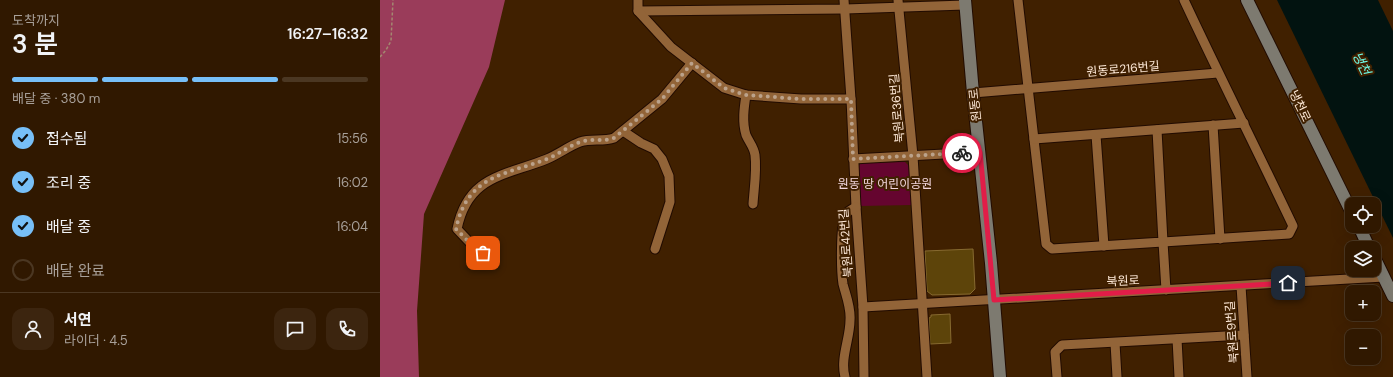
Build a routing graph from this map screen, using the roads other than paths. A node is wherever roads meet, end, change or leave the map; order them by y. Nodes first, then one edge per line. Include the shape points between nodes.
1 (638, 0) edge
2 (698, 0) edge
3 (1018, 0) edge
4 (1184, 0) edge
5 (1247, 0) edge
6 (965, 2) edge
7 (899, 3) edge
8 (769, 4) edge
9 (844, 4) edge
10 (698, 10) junction
11 (638, 11) junction
12 (692, 63) junction
13 (1218, 73) junction
14 (1029, 89) junction
15 (973, 93) junction
16 (746, 95) junction
17 (851, 99) junction
18 (1244, 123) junction
19 (1213, 125) junction
20 (1157, 130) junction
21 (623, 131) junction
22 (1096, 134) junction
23 (1034, 139) junction
24 (980, 152) junction
25 (913, 156) junction
26 (853, 159) junction
27 (1345, 198) edge
28 (753, 204) dead end
29 (856, 207) junction
30 (1220, 239) junction
31 (1163, 242) junction
32 (1104, 246) junction
33 (655, 249) dead end
34 (490, 258) dead end
35 (1381, 271) edge
36 (1384, 277) junction
37 (1241, 286) junction
38 (1166, 290) junction
39 (1393, 296) edge
40 (994, 300) junction
41 (922, 304) junction
42 (863, 307) junction
43 (1244, 335) junction
44 (1177, 338) junction
45 (1115, 343) junction
46 (845, 377) edge
47 (864, 377) edge
48 (927, 377) edge
49 (1000, 377) edge
50 (1056, 377) edge
51 (1117, 377) edge
52 (1179, 377) edge
53 (1247, 377) edge

1 - 11 street
2 - 10 street
3 - 14 street
4 - 13 street
5 - 27 street, 냉천로
6 - 7 street
6 - 15 street, 원동로
7 - 9 street
7 - 25 street, 북원로36번길
8 - 9 street
8 - 10 street
9 - 17 street, 북원로42번길
10 - 11 street
11 - 12 street via 671,47
12 - 16 street via 724,88
12 - 21 street via 662,99
13 - 14 street, 원동로216번길
13 - 18 street
14 - 15 street, 원동로216번길
14 - 23 street
15 - 24 street, 원동로
16 - 17 street
16 - 28 street via 744,123 755,157
17 - 26 street, 북원로42번길
18 - 19 street
18 - 30 street via 1293,226 1289,234
19 - 20 street
19 - 30 street
20 - 22 street
20 - 31 street
21 - 33 street via 654,149 662,159 669,176 670,202
21 - 34 street via 607,140 582,141 548,158 500,174 473,192 459,216 456,229 475,248
22 - 23 street
22 - 32 street
23 - 32 street via 1046,244 1052,249
24 - 25 street
24 - 40 street, 원동로
25 - 26 street
25 - 41 street, 북원로36번길
26 - 29 street, 북원로42번길
29 - 42 street, 북원로42번길
29 - 46 street via 847,212 842,229 842,270 850,321 843,370
30 - 31 street
31 - 32 street
31 - 38 street
35 - 36 street
36 - 37 street, 북원로
36 - 39 street
37 - 38 street, 북원로
37 - 43 street, 북원로9번길
38 - 40 street, 북원로
40 - 41 street, 북원로
40 - 49 street, 원동로
41 - 42 street, 북원로
41 - 48 street, 북원로36번길
42 - 47 street, 북원로42번길
43 - 44 street
43 - 53 street, 북원로9번길
44 - 45 street
44 - 52 street
45 - 50 street via 1062,345 1055,352
45 - 51 street

